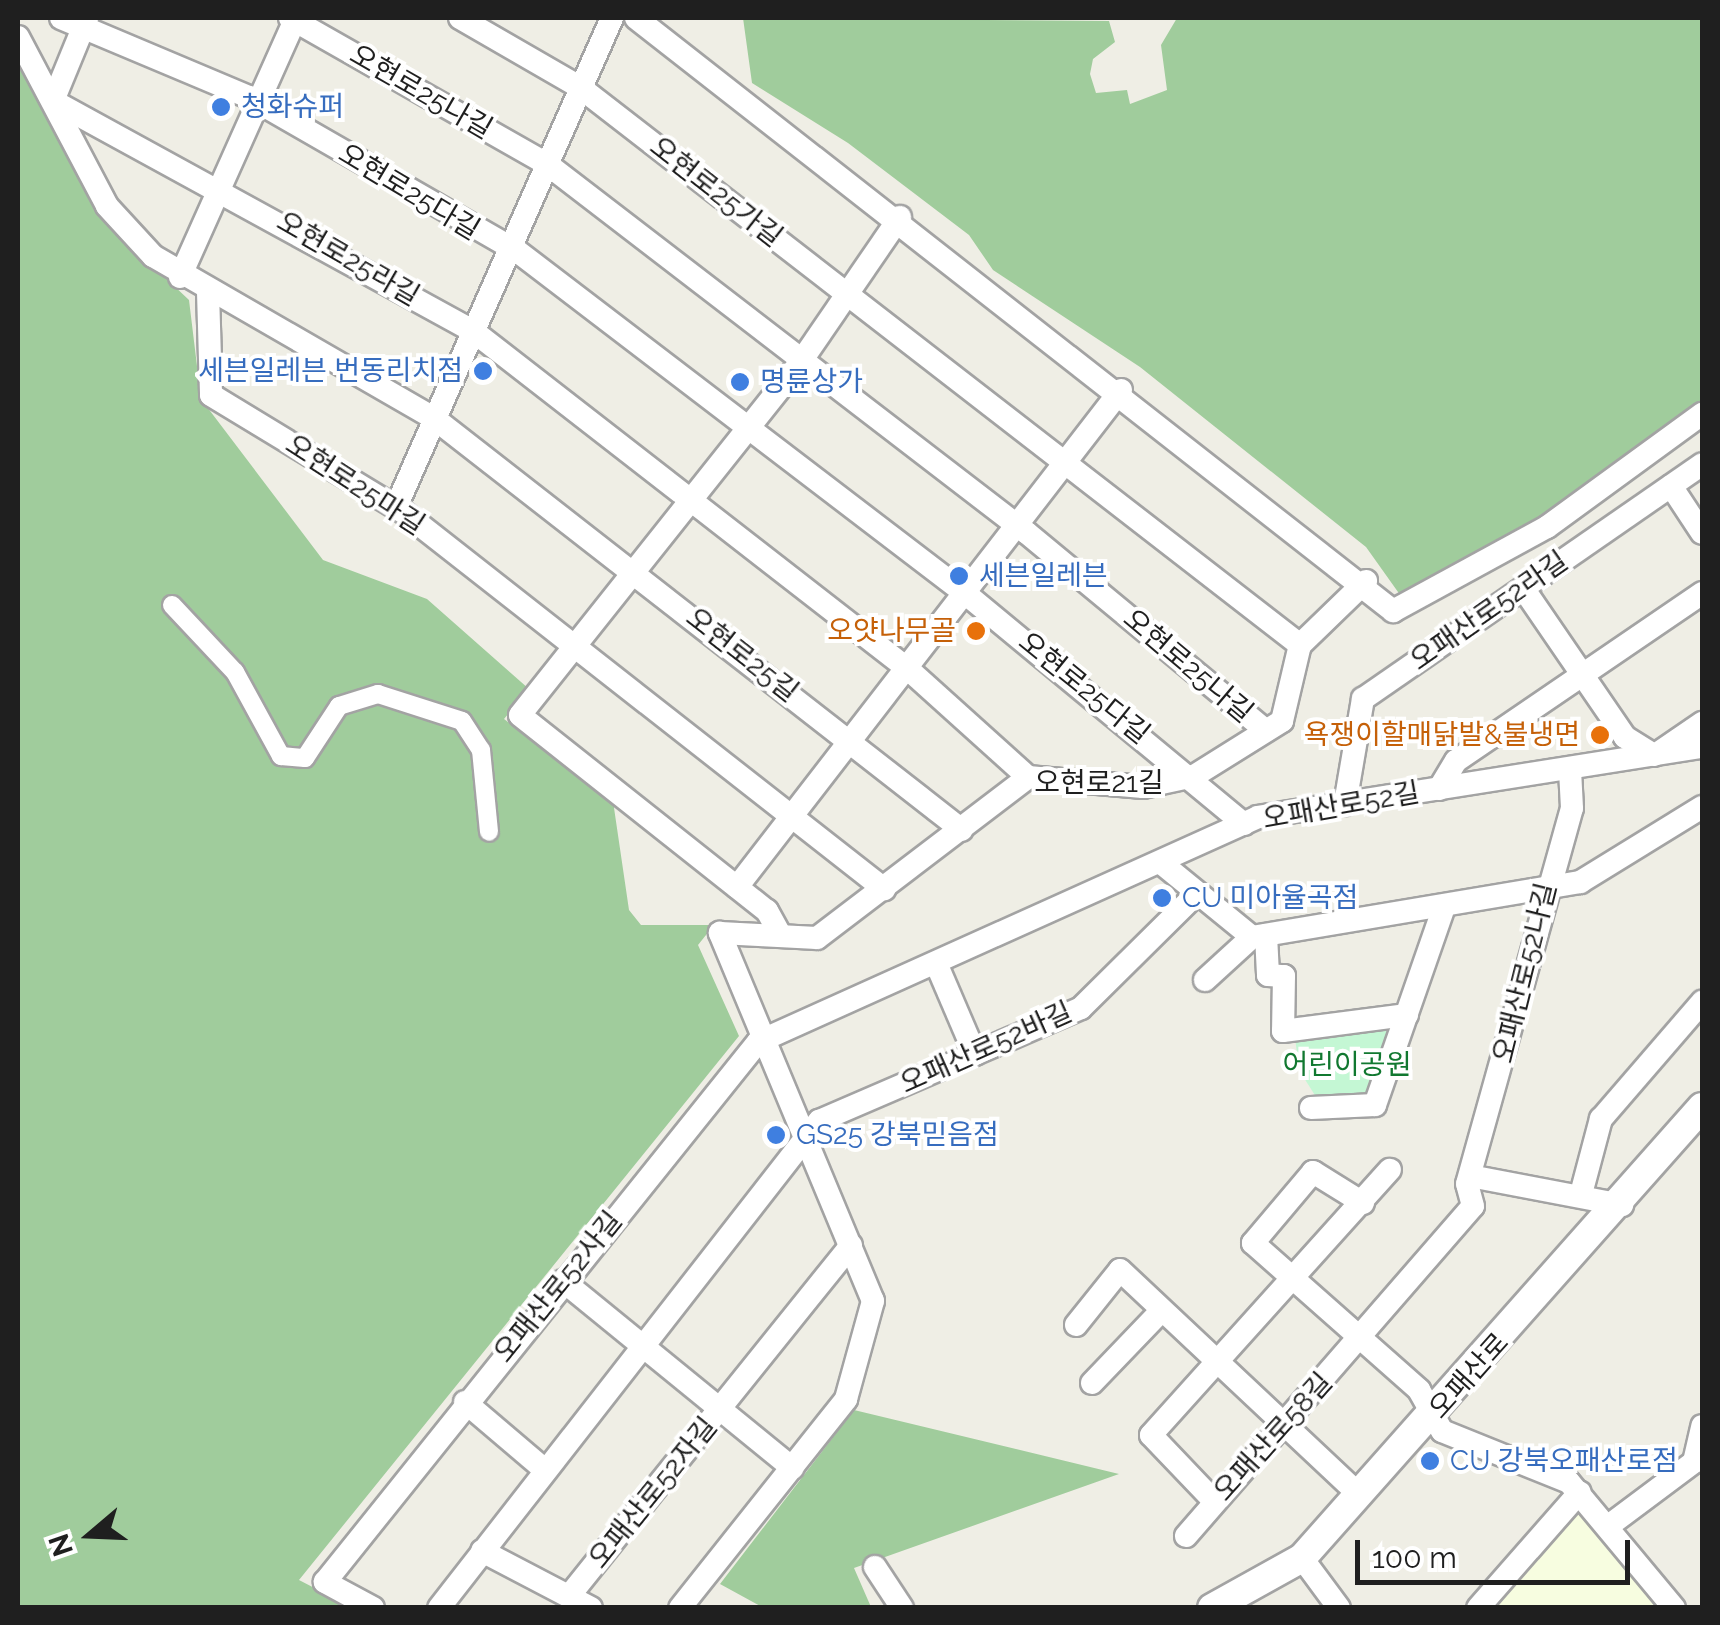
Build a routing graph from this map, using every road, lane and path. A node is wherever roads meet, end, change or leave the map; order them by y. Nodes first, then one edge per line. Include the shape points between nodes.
1 (293, 18) edge
2 (460, 18) edge
3 (612, 18) edge
4 (636, 18) edge
5 (77, 20) edge
6 (18, 38) edge
7 (581, 88) junction
8 (54, 101) junction
9 (259, 102) junction
10 (547, 164) junction
11 (222, 186) junction
12 (900, 217) junction
13 (508, 250) junction
14 (180, 277) junction
15 (208, 292) junction
16 (851, 296) junction
17 (473, 331) junction
18 (800, 363) junction
19 (1121, 390) junction
20 (1702, 414) edge
21 (435, 419) junction
22 (749, 426) junction
23 (1068, 464) junction
24 (1702, 464) edge
25 (1671, 486) junction
26 (688, 502) junction
27 (396, 507) junction
28 (1014, 531) junction
29 (1702, 533) edge
30 (634, 570) junction
31 (1366, 582) junction
32 (1523, 588) junction
33 (1702, 592) edge
34 (966, 594) junction
35 (172, 604) dead end
36 (575, 645) junction
37 (1300, 645) junction
38 (908, 669) junction
39 (1584, 674) junction
40 (1702, 723) edge
41 (1266, 731) junction
42 (851, 738) junction
43 (1702, 747) edge
44 (1654, 756) junction
45 (1570, 769) junction
46 (1194, 776) junction
47 (1028, 778) junction
48 (1440, 789) junction
49 (1345, 804) junction
50 (1702, 807) edge
51 (796, 813) junction
52 (1244, 824) junction
53 (962, 830) junction
54 (489, 832) dead end
55 (1160, 862) junction
56 (737, 887) junction
57 (884, 889) junction
58 (1548, 891) junction
59 (1195, 896) junction
60 (1444, 907) junction
61 (781, 936) junction
62 (1259, 936) junction
63 (936, 963) junction
64 (1206, 980) dead end
65 (1702, 1002) edge
66 (1406, 1015) junction
67 (758, 1042) junction
68 (974, 1054) junction
69 (1702, 1107) edge
70 (1312, 1108) dead end
71 (805, 1137) junction
72 (1390, 1170) dead end
73 (1470, 1176) junction
74 (1582, 1194) junction
75 (1363, 1202) junction
76 (1622, 1204) junction
77 (851, 1245) junction
78 (1291, 1277) junction
79 (563, 1281) junction
80 (1162, 1310) junction
81 (1076, 1324) dead end
82 (1360, 1339) junction
83 (643, 1345) junction
84 (1218, 1362) junction
85 (1092, 1382) dead end
86 (465, 1402) junction
87 (722, 1408) junction
88 (1431, 1418) junction
89 (1282, 1422) junction
90 (1702, 1426) edge
91 (792, 1468) junction
92 (545, 1470) junction
93 (1580, 1492) junction
94 (1360, 1495) junction
95 (1214, 1502) junction
96 (1611, 1524) junction
97 (1186, 1536) dead end
98 (482, 1551) junction
99 (1302, 1558) junction
100 (875, 1567) dead end
101 (569, 1596) junction
102 (373, 1608) edge
103 (439, 1608) edge
104 (591, 1608) edge
105 (680, 1608) edge
106 (902, 1608) edge
107 (1212, 1608) edge
108 (1339, 1608) edge
109 (1478, 1608) edge
110 (1674, 1608) edge

1 - 9 street, 오현로25나길
1 - 10 street, 오현로25나길
2 - 7 street, 오현로25가길
3 - 7 street
4 - 12 street
5 - 8 street
5 - 9 street, 오현로25다길
6 - 8 street, 오현로25길
7 - 10 street
7 - 16 street, 오현로25가길
8 - 11 street, 오현로25라길
8 - 14 street, 오현로25길 via 107,206
9 - 11 street
9 - 13 street, 오현로25다길
10 - 13 street
10 - 18 street, 오현로25나길
11 - 14 street
11 - 17 street, 오현로25라길
12 - 16 street
12 - 19 street
13 - 17 street, 오현로25다길
13 - 22 street, 오현로25다길
14 - 15 street, 오현로25길
15 - 21 street, 오현로25길
15 - 27 street, 오현로25마길 via 211,395
16 - 18 street
16 - 23 street, 오현로25가길
17 - 21 street
17 - 26 street, 오현로25라길
18 - 22 street
18 - 28 street, 오현로25나길
19 - 23 street
19 - 31 street
20 - 31 street, 오패산로52라길 via 1547,526 1392,611
21 - 27 street
21 - 30 street, 오현로25길
22 - 26 street
22 - 34 street, 오현로25다길
23 - 28 street
23 - 37 street, 오현로25가길
24 - 25 street, 오패산로52라길
25 - 29 street
25 - 32 street, 오패산로52라길
26 - 30 street
26 - 38 street, 오현로25라길
27 - 36 street, 오현로25마길
28 - 34 street
28 - 41 street, 오현로25나길
30 - 36 street
30 - 42 street, 오현로25길
31 - 37 street
32 - 39 street
32 - 49 street, 오패산로52라길 via 1364,698
33 - 39 street
34 - 38 street
34 - 46 street, 오현로25다길
35 - 54 street via 235,672 281,756 305,758 339,706 378,694 462,721 481,750
36 - 51 street, 오현로25마길
36 - 56 street via 520,715
37 - 41 street, 오현로21길 via 1282,720
38 - 42 street
38 - 47 street, 오현로25라길
39 - 44 street via 1625,737
39 - 48 street via 1456,760
40 - 44 street
41 - 46 street, 오현로21길
42 - 51 street
42 - 53 street, 오현로25길
43 - 44 street, 오패산로52길
44 - 45 street, 오패산로52길
45 - 48 street, 오패산로52길
45 - 58 street, 오패산로52나길 via 1572,808
46 - 47 street, 오현로21길 via 1143,787
46 - 52 street, 오현로25다길
47 - 53 street, 오현로21길
48 - 49 street, 오패산로52길
49 - 52 street, 오패산로52길
50 - 58 street via 1580,882
51 - 56 street
51 - 57 street, 오현로25마길
52 - 55 street, 오패산로52길
53 - 57 street, 오현로21길
55 - 59 street
55 - 63 street, 오패산로52길
56 - 61 street
57 - 61 street, 오현로21길 via 817,938
58 - 60 street
58 - 73 street, 오패산로52나길
59 - 62 street
59 - 68 street, 오패산로52바길 via 1080,1008
60 - 62 street
60 - 66 street
61 - 67 street, 오현로21길 via 720,933
62 - 64 street
62 - 66 street via 1268,976 1284,976 1284,1031
63 - 67 street, 오패산로52길
63 - 68 street
65 - 74 street via 1602,1119
66 - 70 street via 1375,1106
67 - 71 street
67 - 79 street, 오패산로52사길
68 - 71 street, 오패산로52바길 via 819,1121
69 - 76 street, 오패산로
71 - 77 street
71 - 83 street
72 - 75 street
73 - 74 street
73 - 82 street, 오패산로58길 via 1473,1206
74 - 76 street
75 - 78 street
75 - 78 street via 1312,1172 1253,1243
76 - 88 street, 오패산로
77 - 87 street, 오패산로52자길
77 - 91 street via 872,1301 846,1399
78 - 82 street
78 - 84 street
79 - 83 street
79 - 86 street, 오패산로52사길
80 - 81 street via 1120,1270
80 - 84 street
80 - 85 street
82 - 88 street via 1419,1390
82 - 89 street, 오패산로58길
83 - 87 street, 오패산로52자길
83 - 92 street
84 - 89 street
84 - 95 street via 1151,1435
86 - 92 street
86 - 102 street, 오패산로52사길 via 325,1582
87 - 91 street
87 - 101 street, 오패산로52자길
88 - 93 street
88 - 94 street, 오패산로
89 - 94 street
89 - 95 street, 오패산로58길
90 - 96 street via 1694,1462
91 - 105 street
92 - 98 street
93 - 96 street
93 - 109 street
94 - 99 street, 오패산로
95 - 97 street, 오패산로58길
96 - 110 street
98 - 101 street, 오패산로52자길
98 - 103 street
99 - 107 street, 오패산로
99 - 108 street
100 - 106 street
101 - 104 street

